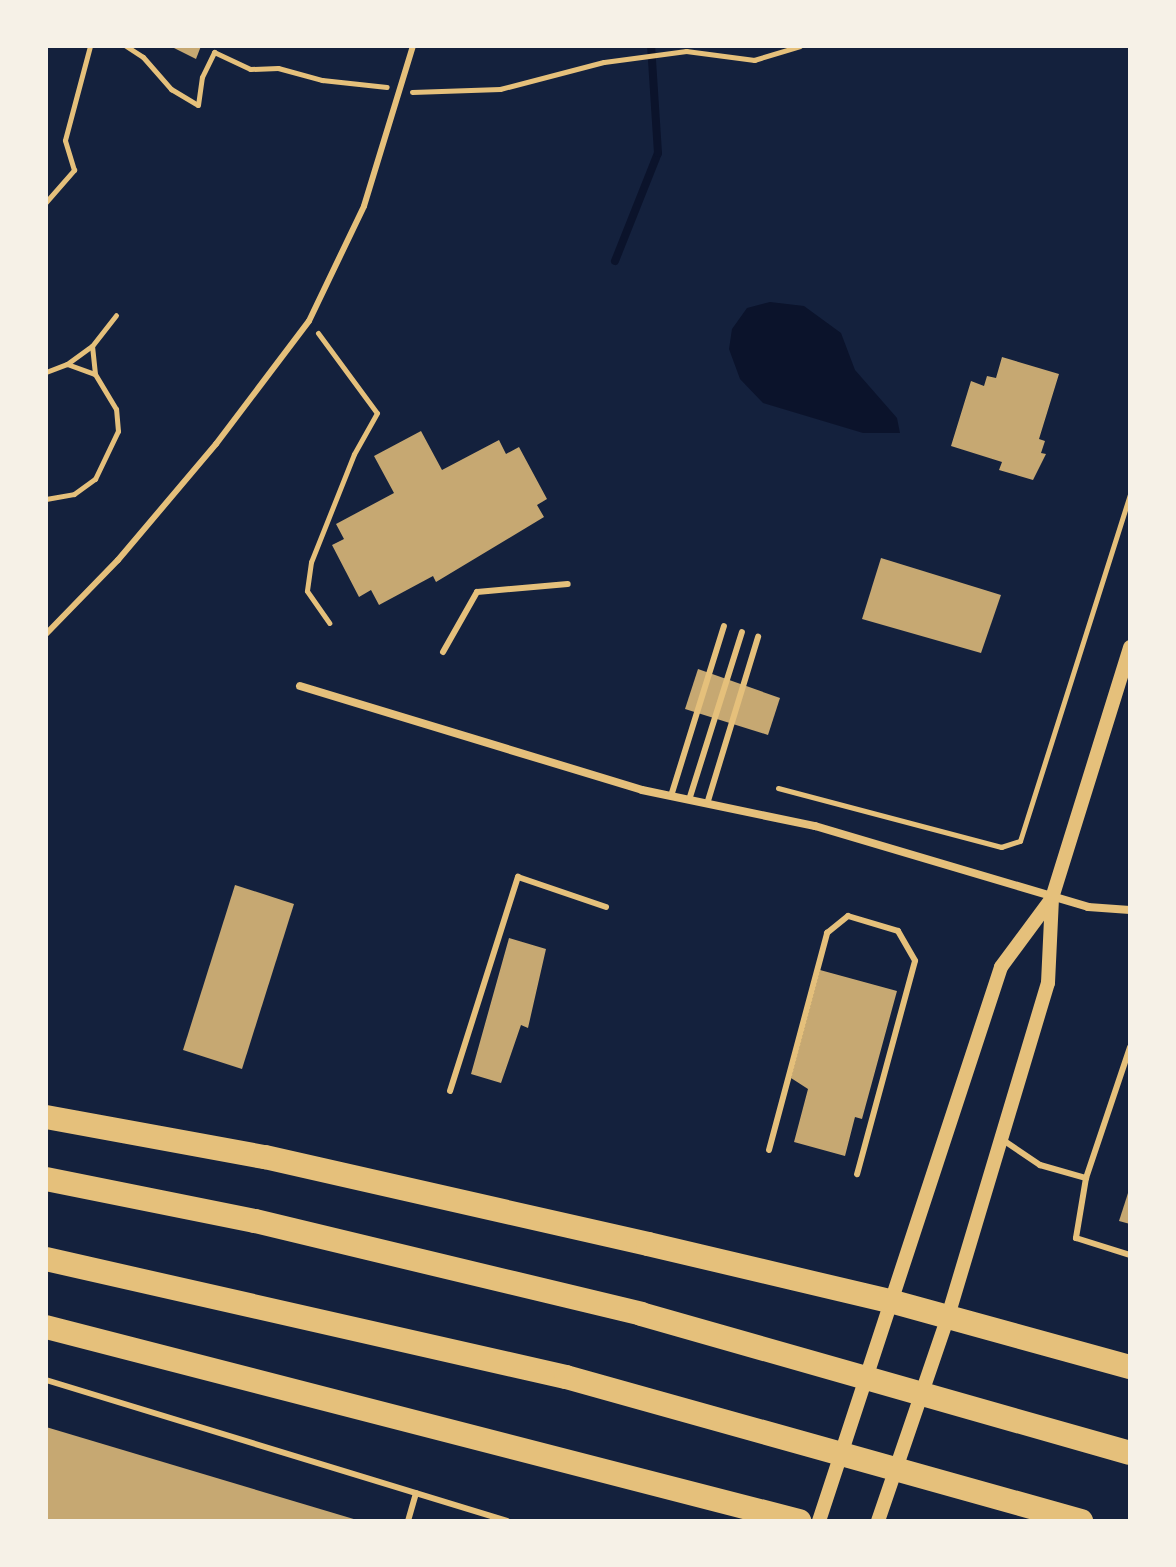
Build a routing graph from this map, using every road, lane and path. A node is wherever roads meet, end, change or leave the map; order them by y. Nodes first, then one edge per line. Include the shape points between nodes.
1 (90, 46) edge
2 (126, 46) edge
3 (413, 46) edge
4 (800, 46) edge
5 (604, 62) dead end
6 (198, 105) dead end
7 (46, 202) edge
8 (116, 315) dead end
9 (309, 321) junction
10 (92, 346) junction
11 (67, 364) junction
12 (46, 372) edge
13 (95, 374) junction
14 (1130, 495) edge
15 (46, 499) edge
16 (568, 584) dead end
17 (329, 623) dead end
18 (724, 626) dead end
19 (742, 632) dead end
20 (46, 634) edge
21 (758, 637) dead end
22 (1130, 647) edge
23 (443, 652) dead end
24 (300, 686) dead end
25 (778, 788) dead end
26 (671, 796) junction
27 (689, 800) junction
28 (707, 804) junction
29 (1052, 898) junction
30 (606, 907) dead end
31 (1130, 910) edge
32 (1130, 1047) edge
33 (450, 1091) dead end
34 (46, 1117) edge
35 (1000, 1138) junction
36 (769, 1150) dead end
37 (857, 1174) dead end
38 (1086, 1178) junction
39 (46, 1179) edge
40 (1130, 1255) edge
41 (46, 1259) edge
42 (890, 1301) junction
43 (948, 1316) junction
44 (46, 1327) edge
45 (1130, 1367) edge
46 (46, 1380) edge
47 (1130, 1453) edge
48 (416, 1493) junction
49 (408, 1521) edge
50 (507, 1521) edge
51 (799, 1521) edge
52 (819, 1521) edge
53 (878, 1521) edge
54 (1081, 1521) edge

1 - 7 path via 65,140 74,170
2 - 6 path via 171,89
3 - 9 lane via 364,206
4 - 5 path via 754,60 686,51
8 - 10 path
9 - 17 path via 377,413 354,454 311,562 307,591
9 - 20 lane via 207,456
10 - 11 path
10 - 13 path
11 - 12 path
11 - 13 path
13 - 15 path via 116,409 118,431 110,456 95,479 74,494
14 - 25 path via 1020,841 1001,847
16 - 23 lane via 477,592
18 - 26 lane
19 - 27 lane
21 - 28 lane
22 - 29 street
24 - 26 street
26 - 27 street
27 - 28 street
28 - 29 street via 815,826
29 - 31 street
29 - 35 street via 1048,983
29 - 42 street via 1001,967
30 - 33 lane via 518,877
32 - 38 lane
34 - 42 highway via 265,1157
35 - 38 lane via 1040,1165
35 - 43 street
36 - 37 lane via 827,933 848,916 898,931 915,961
38 - 40 lane via 1076,1238
39 - 47 highway via 448,1266 798,1356
41 - 54 highway via 376,1330 772,1432
42 - 43 highway
42 - 52 street
43 - 45 highway
43 - 53 street
44 - 51 highway
46 - 48 lane
48 - 49 lane
48 - 50 lane

